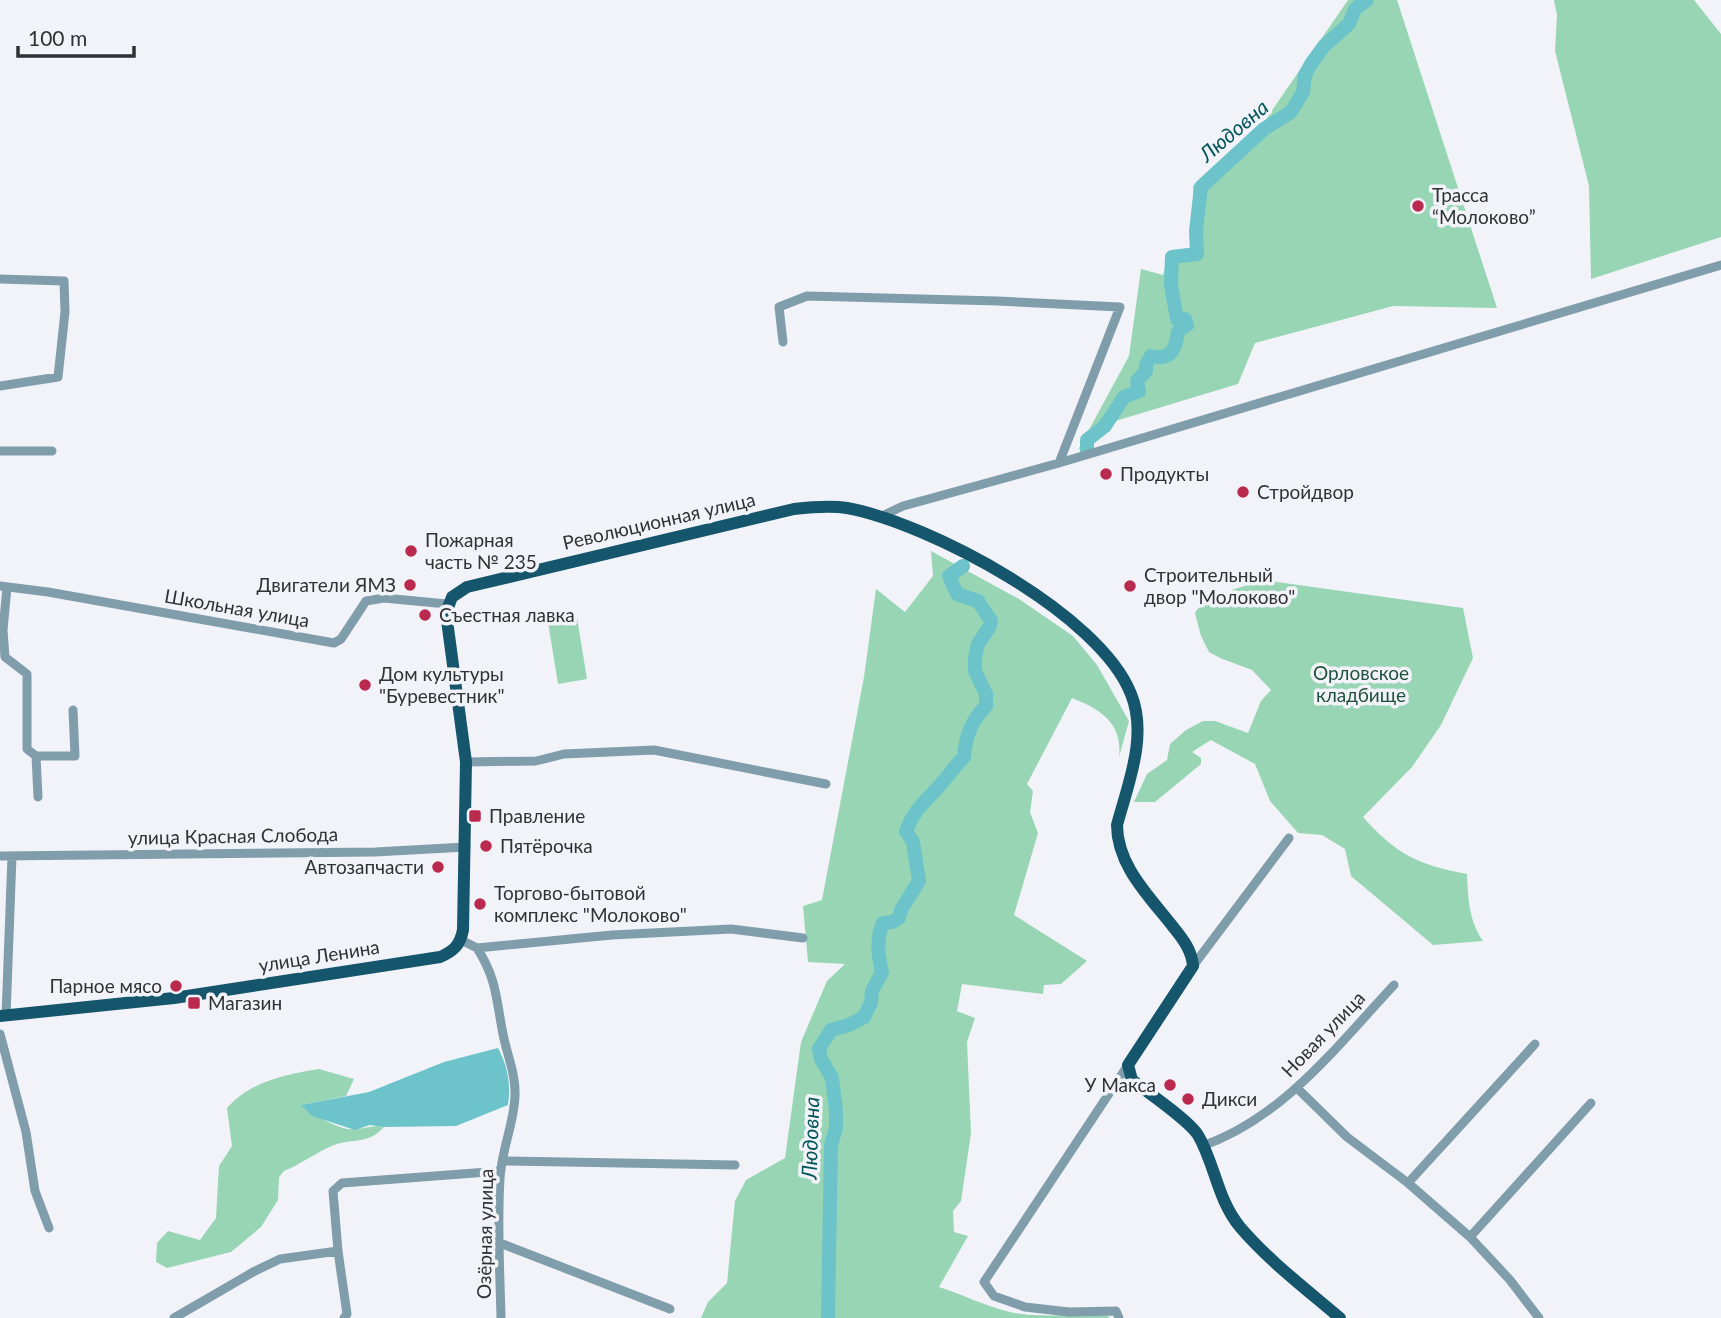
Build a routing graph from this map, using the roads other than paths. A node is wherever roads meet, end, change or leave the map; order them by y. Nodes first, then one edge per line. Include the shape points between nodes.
1 (1721, 265) edge
2 (0, 279) edge
3 (783, 342) dead end
4 (0, 386) edge
5 (0, 451) edge
6 (52, 451) dead end
7 (1059, 463) junction
8 (880, 517) junction
9 (4, 587) edge
10 (447, 604) junction
11 (73, 710) dead end
12 (36, 756) junction
13 (466, 762) junction
14 (827, 784) dead end
15 (38, 797) dead end
16 (1289, 838) dead end
17 (466, 847) junction
18 (0, 856) edge
19 (12, 856) junction
20 (803, 938) dead end
21 (461, 940) junction
22 (477, 948) junction
23 (1193, 966) junction
24 (1394, 985) dead end
25 (3, 1016) edge
26 (0, 1034) edge
27 (1535, 1044) dead end
28 (1128, 1065) junction
29 (1297, 1088) junction
30 (1591, 1103) dead end
31 (1202, 1146) junction
32 (734, 1165) dead end
33 (502, 1166) junction
34 (1408, 1183) junction
35 (49, 1228) dead end
36 (1470, 1237) junction
37 (500, 1244) junction
38 (338, 1251) junction
39 (670, 1309) dead end
40 (174, 1318) edge
41 (344, 1318) edge
42 (500, 1318) edge
43 (1119, 1318) edge
44 (1339, 1318) edge
45 (1539, 1318) edge

1 - 7 street
2 - 4 street via 64,281 65,312 58,377
3 - 7 street via 779,307 807,296 1120,307
5 - 6 street
7 - 8 street via 903,506
8 - 10 main road, Революционная улица via 846,508 794,509 467,587
8 - 23 main road, Революционная улица via 936,539 1028,589 1088,635 1117,671 1131,694 1137,746 1117,837 1132,875 1184,942
9 - 10 street, Школьная улица via 334,643 366,601 384,598
9 - 12 street via 5,657 27,674 27,749
10 - 13 main road
11 - 12 street via 75,756
12 - 15 street
13 - 14 street via 654,750
13 - 17 main road
16 - 23 street
17 - 19 street, улица Красная Слобода
17 - 21 main road
18 - 19 street, улица Красная Слобода
19 - 25 street
20 - 22 street via 731,929
21 - 22 street
21 - 25 main road, улица Ленина via 453,951 440,957 174,998
22 - 33 street, Озёрная улица via 488,964 499,998 515,1083
23 - 28 main road
24 - 29 street, Новая улица
26 - 35 street via 26,1132 35,1191
27 - 34 street
28 - 31 main road via 1132,1080 1188,1123
28 - 43 street via 984,1282 995,1296 1026,1307 1116,1311
29 - 31 street, Новая улица via 1225,1138
29 - 34 street via 1348,1137
30 - 36 street
31 - 44 main road via 1225,1206 1241,1227
32 - 33 street
33 - 37 street, Озёрная улица
33 - 38 street via 342,1183 333,1191
34 - 36 street
36 - 45 street
37 - 39 street
37 - 42 street, Озёрная улица
38 - 40 street via 280,1259
38 - 41 street

